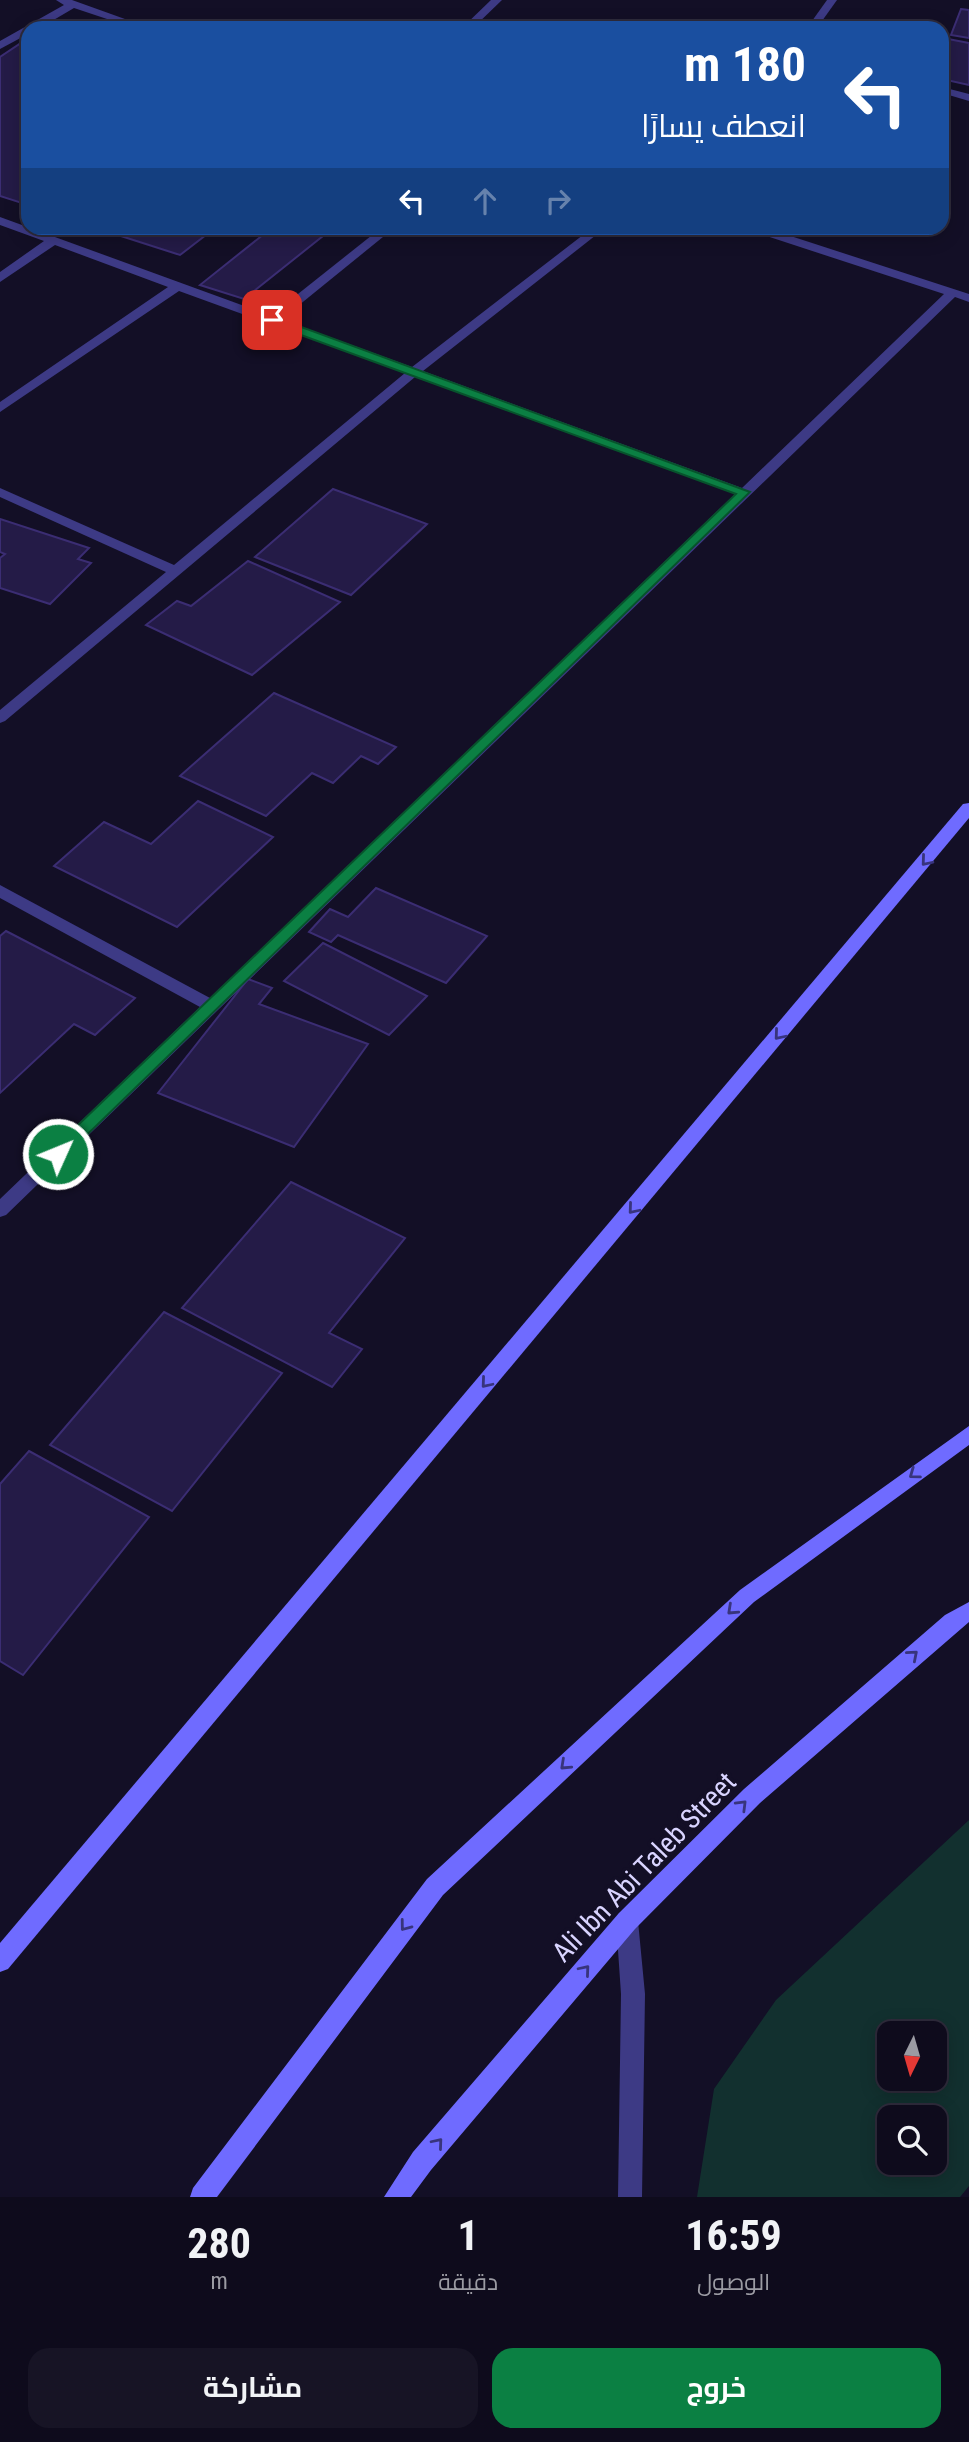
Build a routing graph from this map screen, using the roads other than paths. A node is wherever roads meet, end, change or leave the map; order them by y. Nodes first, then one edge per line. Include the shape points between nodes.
1 (61, 0) edge
2 (497, 0) edge
3 (832, 0) edge
4 (72, 4) junction
5 (43, 21) edge
6 (124, 21) edge
7 (474, 21) edge
8 (817, 21) edge
9 (21, 34) edge
10 (0, 46) edge
11 (949, 92) edge
12 (969, 98) edge
13 (0, 221) edge
14 (21, 229) edge
15 (37, 235) edge
16 (379, 235) edge
17 (590, 235) edge
18 (777, 235) edge
19 (53, 241) junction
20 (0, 278) edge
21 (177, 286) junction
22 (953, 292) junction
23 (969, 298) edge
24 (272, 320) junction
25 (414, 372) junction
26 (0, 408) edge
27 (0, 492) edge
28 (744, 492) junction
29 (176, 571) junction
30 (0, 718) edge
31 (969, 808) edge
32 (0, 891) edge
33 (211, 1006) junction
34 (0, 1209) edge
35 (969, 1434) edge
36 (969, 1611) edge
37 (627, 1921) junction
38 (0, 1961) edge
39 (202, 2197) edge
40 (396, 2197) edge
41 (630, 2197) edge

1 - 4 street
2 - 7 street
3 - 8 street
4 - 5 street
4 - 6 street
9 - 10 street
11 - 12 street
13 - 14 street
15 - 19 street
16 - 24 street
17 - 25 street
18 - 22 street
19 - 20 street
19 - 21 street
21 - 24 street
21 - 26 street
22 - 23 street
22 - 28 street
24 - 25 street
25 - 28 street
25 - 29 street
27 - 29 street
28 - 33 street
29 - 30 street
31 -> 38 street
32 - 33 street
33 - 34 street
35 -> 39 street via 747,1597 435,1887
37 -> 36 street, Ali Ibn Abi Taleb Street via 752,1796
40 -> 37 street, Ali Ibn Abi Taleb Street
37 - 41 street via 633,1994

